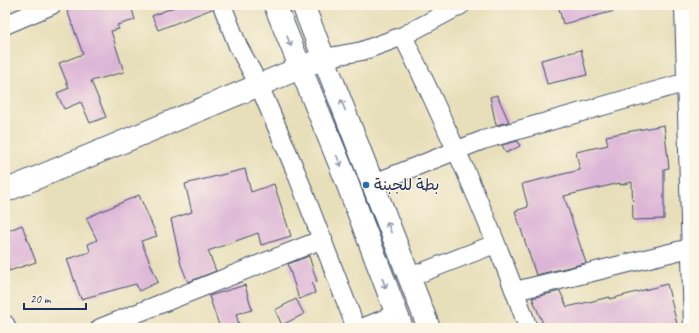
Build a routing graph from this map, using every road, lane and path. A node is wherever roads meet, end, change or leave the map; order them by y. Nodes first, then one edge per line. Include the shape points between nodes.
1 (52, 5) edge
2 (222, 5) edge
3 (275, 5) edge
4 (303, 5) edge
5 (461, 5) edge
6 (684, 5) edge
7 (5, 25) edge
8 (403, 36) junction
9 (324, 58) junction
10 (299, 67) junction
11 (689, 81) edge
12 (259, 85) junction
13 (456, 150) junction
14 (374, 183) junction
15 (5, 192) edge
16 (323, 239) junction
17 (496, 244) junction
18 (692, 247) edge
19 (410, 277) junction
20 (515, 291) junction
21 (399, 321) edge
22 (5, 324) edge
23 (7, 328) edge
24 (100, 328) edge
25 (356, 328) edge
26 (362, 328) edge
27 (429, 328) edge
28 (528, 328) edge
29 (693, 328) edge

1 - 7 street
2 - 12 street via 238,46
3 -> 10 main road
4 - 9 main road
5 - 8 street
6 - 11 street
8 - 9 street via 362,51
8 - 13 street
9 - 10 main road
14 -> 9 main road
10 - 12 main road
10 -> 21 main road via 343,172
11 - 13 street
11 - 18 street
12 - 15 main road
12 - 16 street
13 - 14 street
13 - 17 street
19 -> 14 main road
16 - 24 street
16 - 25 street
17 - 19 street
17 - 20 street
18 - 20 street
18 - 29 street
19 - 27 main road
20 - 28 street
21 - 26 street
22 - 23 street

